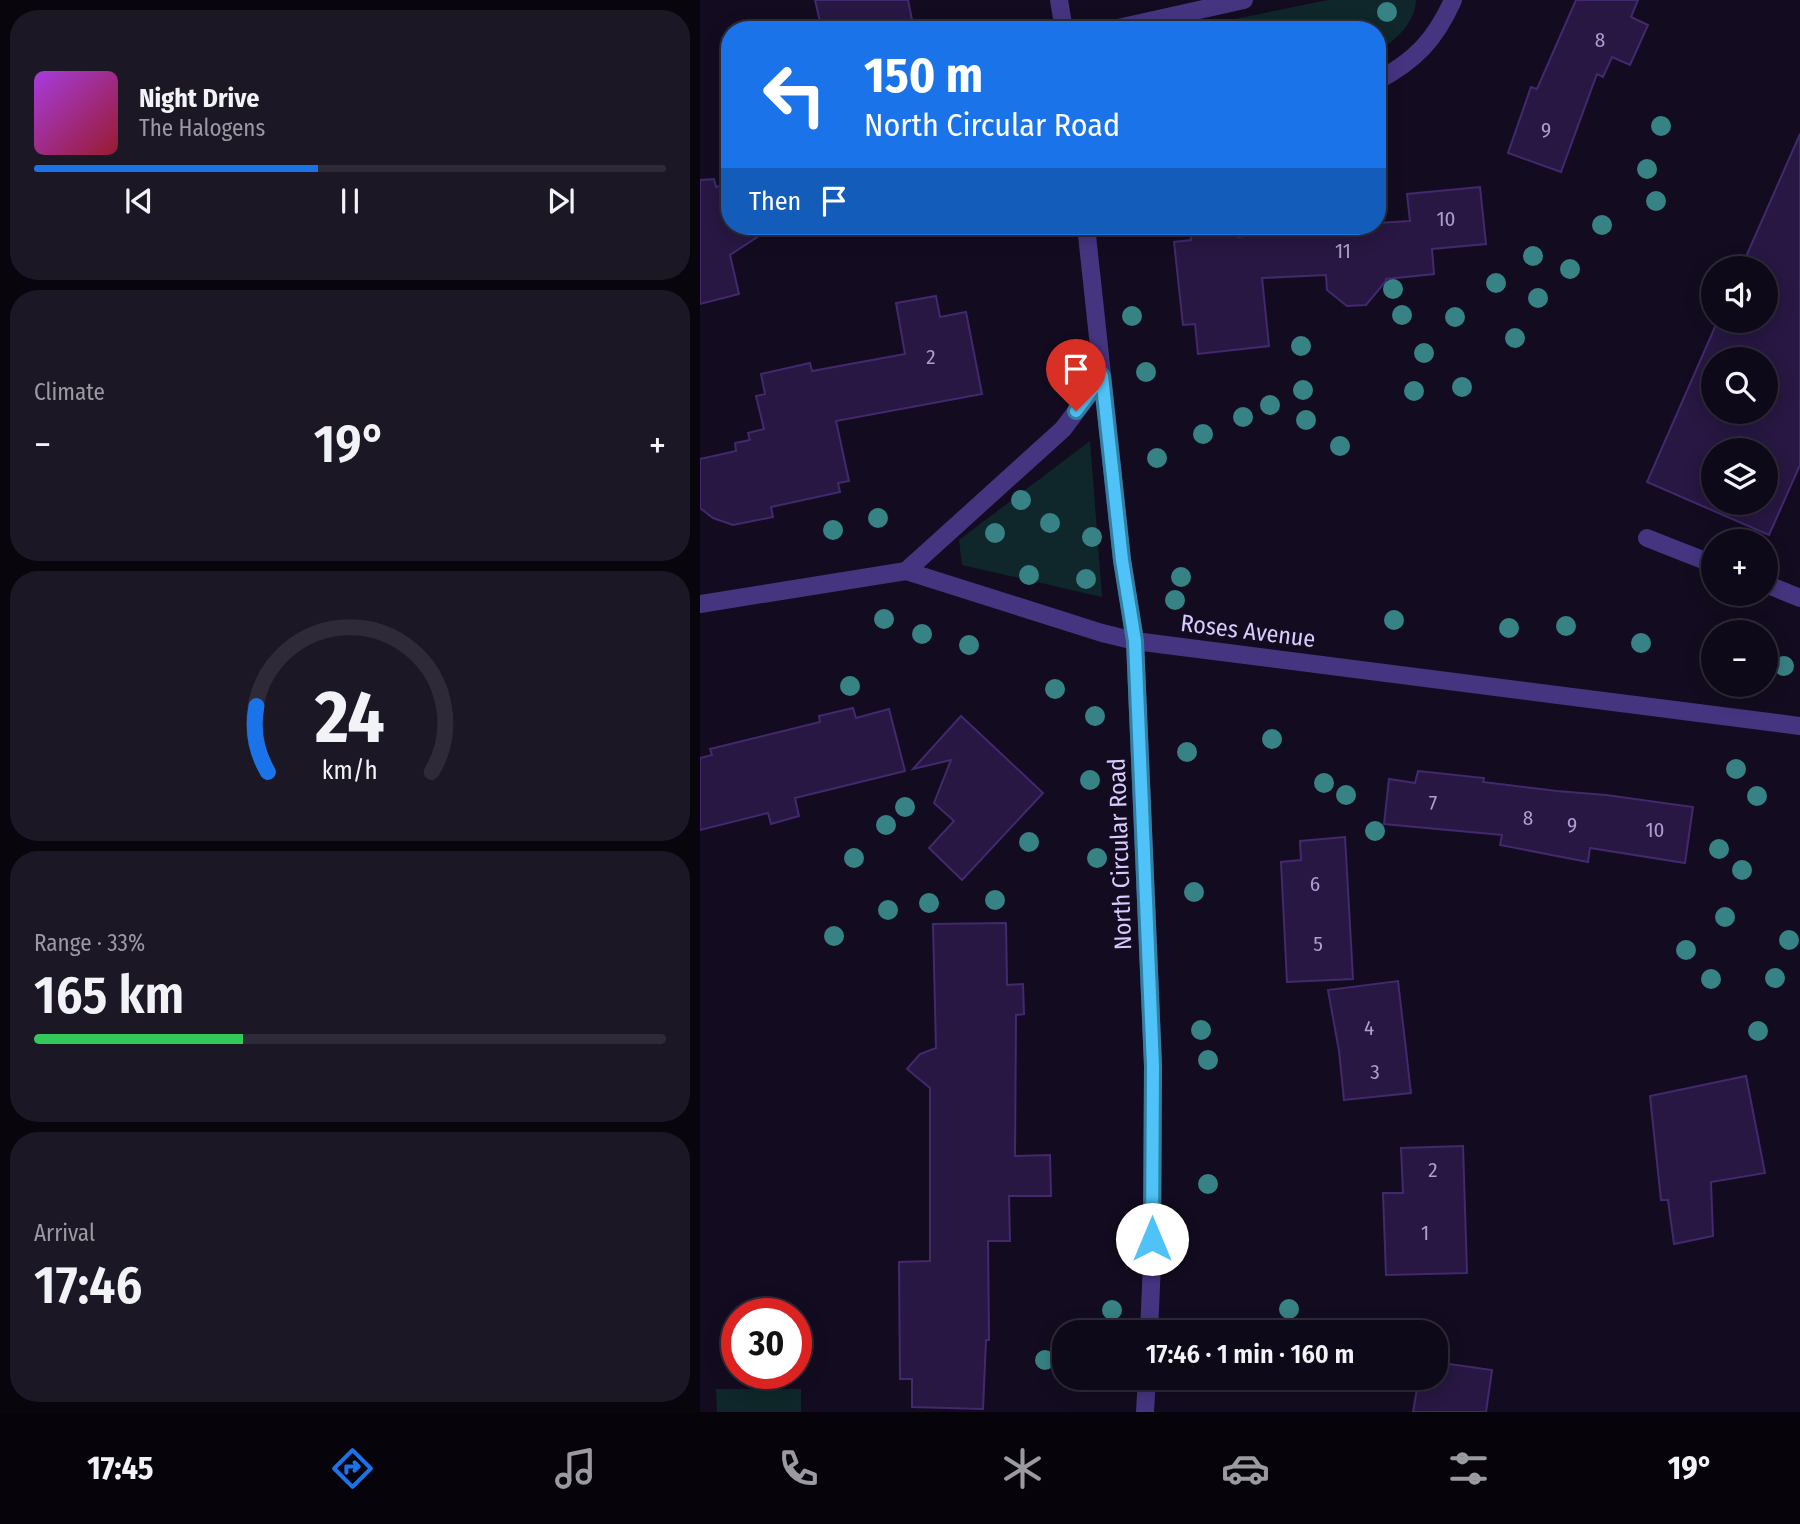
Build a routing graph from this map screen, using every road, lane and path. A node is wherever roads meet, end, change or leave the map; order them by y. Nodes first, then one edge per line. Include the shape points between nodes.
1 (1059, 0) edge
2 (1244, 0) edge
3 (1453, 0) edge
4 (1062, 21) edge
5 (1150, 21) edge
6 (1386, 76) edge
7 (1087, 235) edge
8 (1102, 376) junction
9 (1647, 538) dead end
10 (1701, 559) edge
11 (906, 570) junction
12 (1778, 589) edge
13 (1800, 598) edge
14 (700, 604) edge
15 (1135, 641) junction
16 (1800, 726) edge
17 (1150, 1320) edge
18 (1146, 1390) edge
19 (1145, 1412) edge

1 - 4 street
2 - 5 street
3 - 6 street via 1440,30 1404,66
7 - 8 street, North Circular Road
8 - 11 street via 1063,429
8 - 15 street, North Circular Road
9 - 10 street
11 - 14 street, Roses Avenue
11 - 15 street, Roses Avenue
12 - 13 street
15 - 16 street, Roses Avenue
15 - 17 street, North Circular Road via 1153,1066
18 - 19 street

